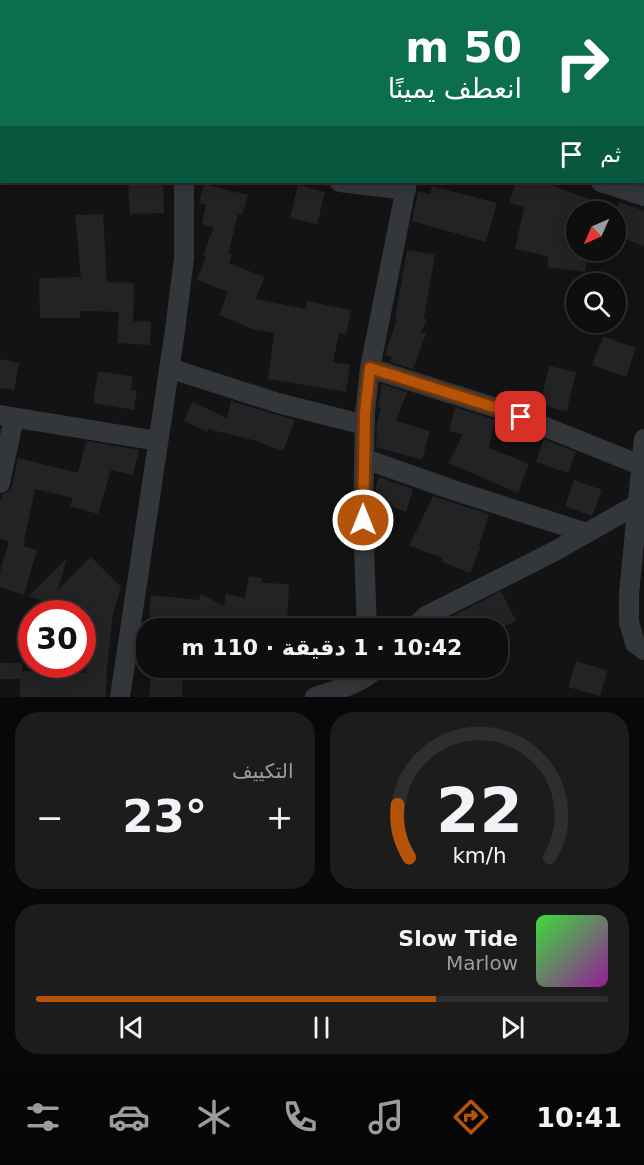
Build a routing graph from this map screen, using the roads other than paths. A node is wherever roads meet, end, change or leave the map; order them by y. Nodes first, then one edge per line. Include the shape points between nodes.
1 (184, 183) edge
2 (356, 183) edge
3 (604, 183) edge
4 (406, 186) edge
5 (644, 196) edge
6 (170, 368) junction
7 (370, 368) junction
8 (7, 416) edge
9 (365, 425) junction
10 (644, 439) edge
11 (158, 441) junction
12 (365, 459) junction
13 (640, 465) junction
14 (0, 483) edge
15 (638, 504) junction
16 (587, 533) junction
17 (367, 618) edge
18 (424, 618) edge
19 (644, 650) edge
20 (361, 678) edge
21 (120, 697) edge
22 (315, 697) edge

1 - 6 street via 184,258
2 - 4 street
3 - 5 street
4 - 7 street
6 - 9 street via 278,403
6 - 11 street
7 - 9 street
7 - 13 street via 503,410
8 - 11 street
8 - 14 street
9 - 12 street
10 - 13 street
11 - 21 street
12 - 16 street
12 - 17 street
13 - 15 street
15 - 16 street
15 - 19 street via 629,622 635,643
16 - 18 street
20 - 22 street

